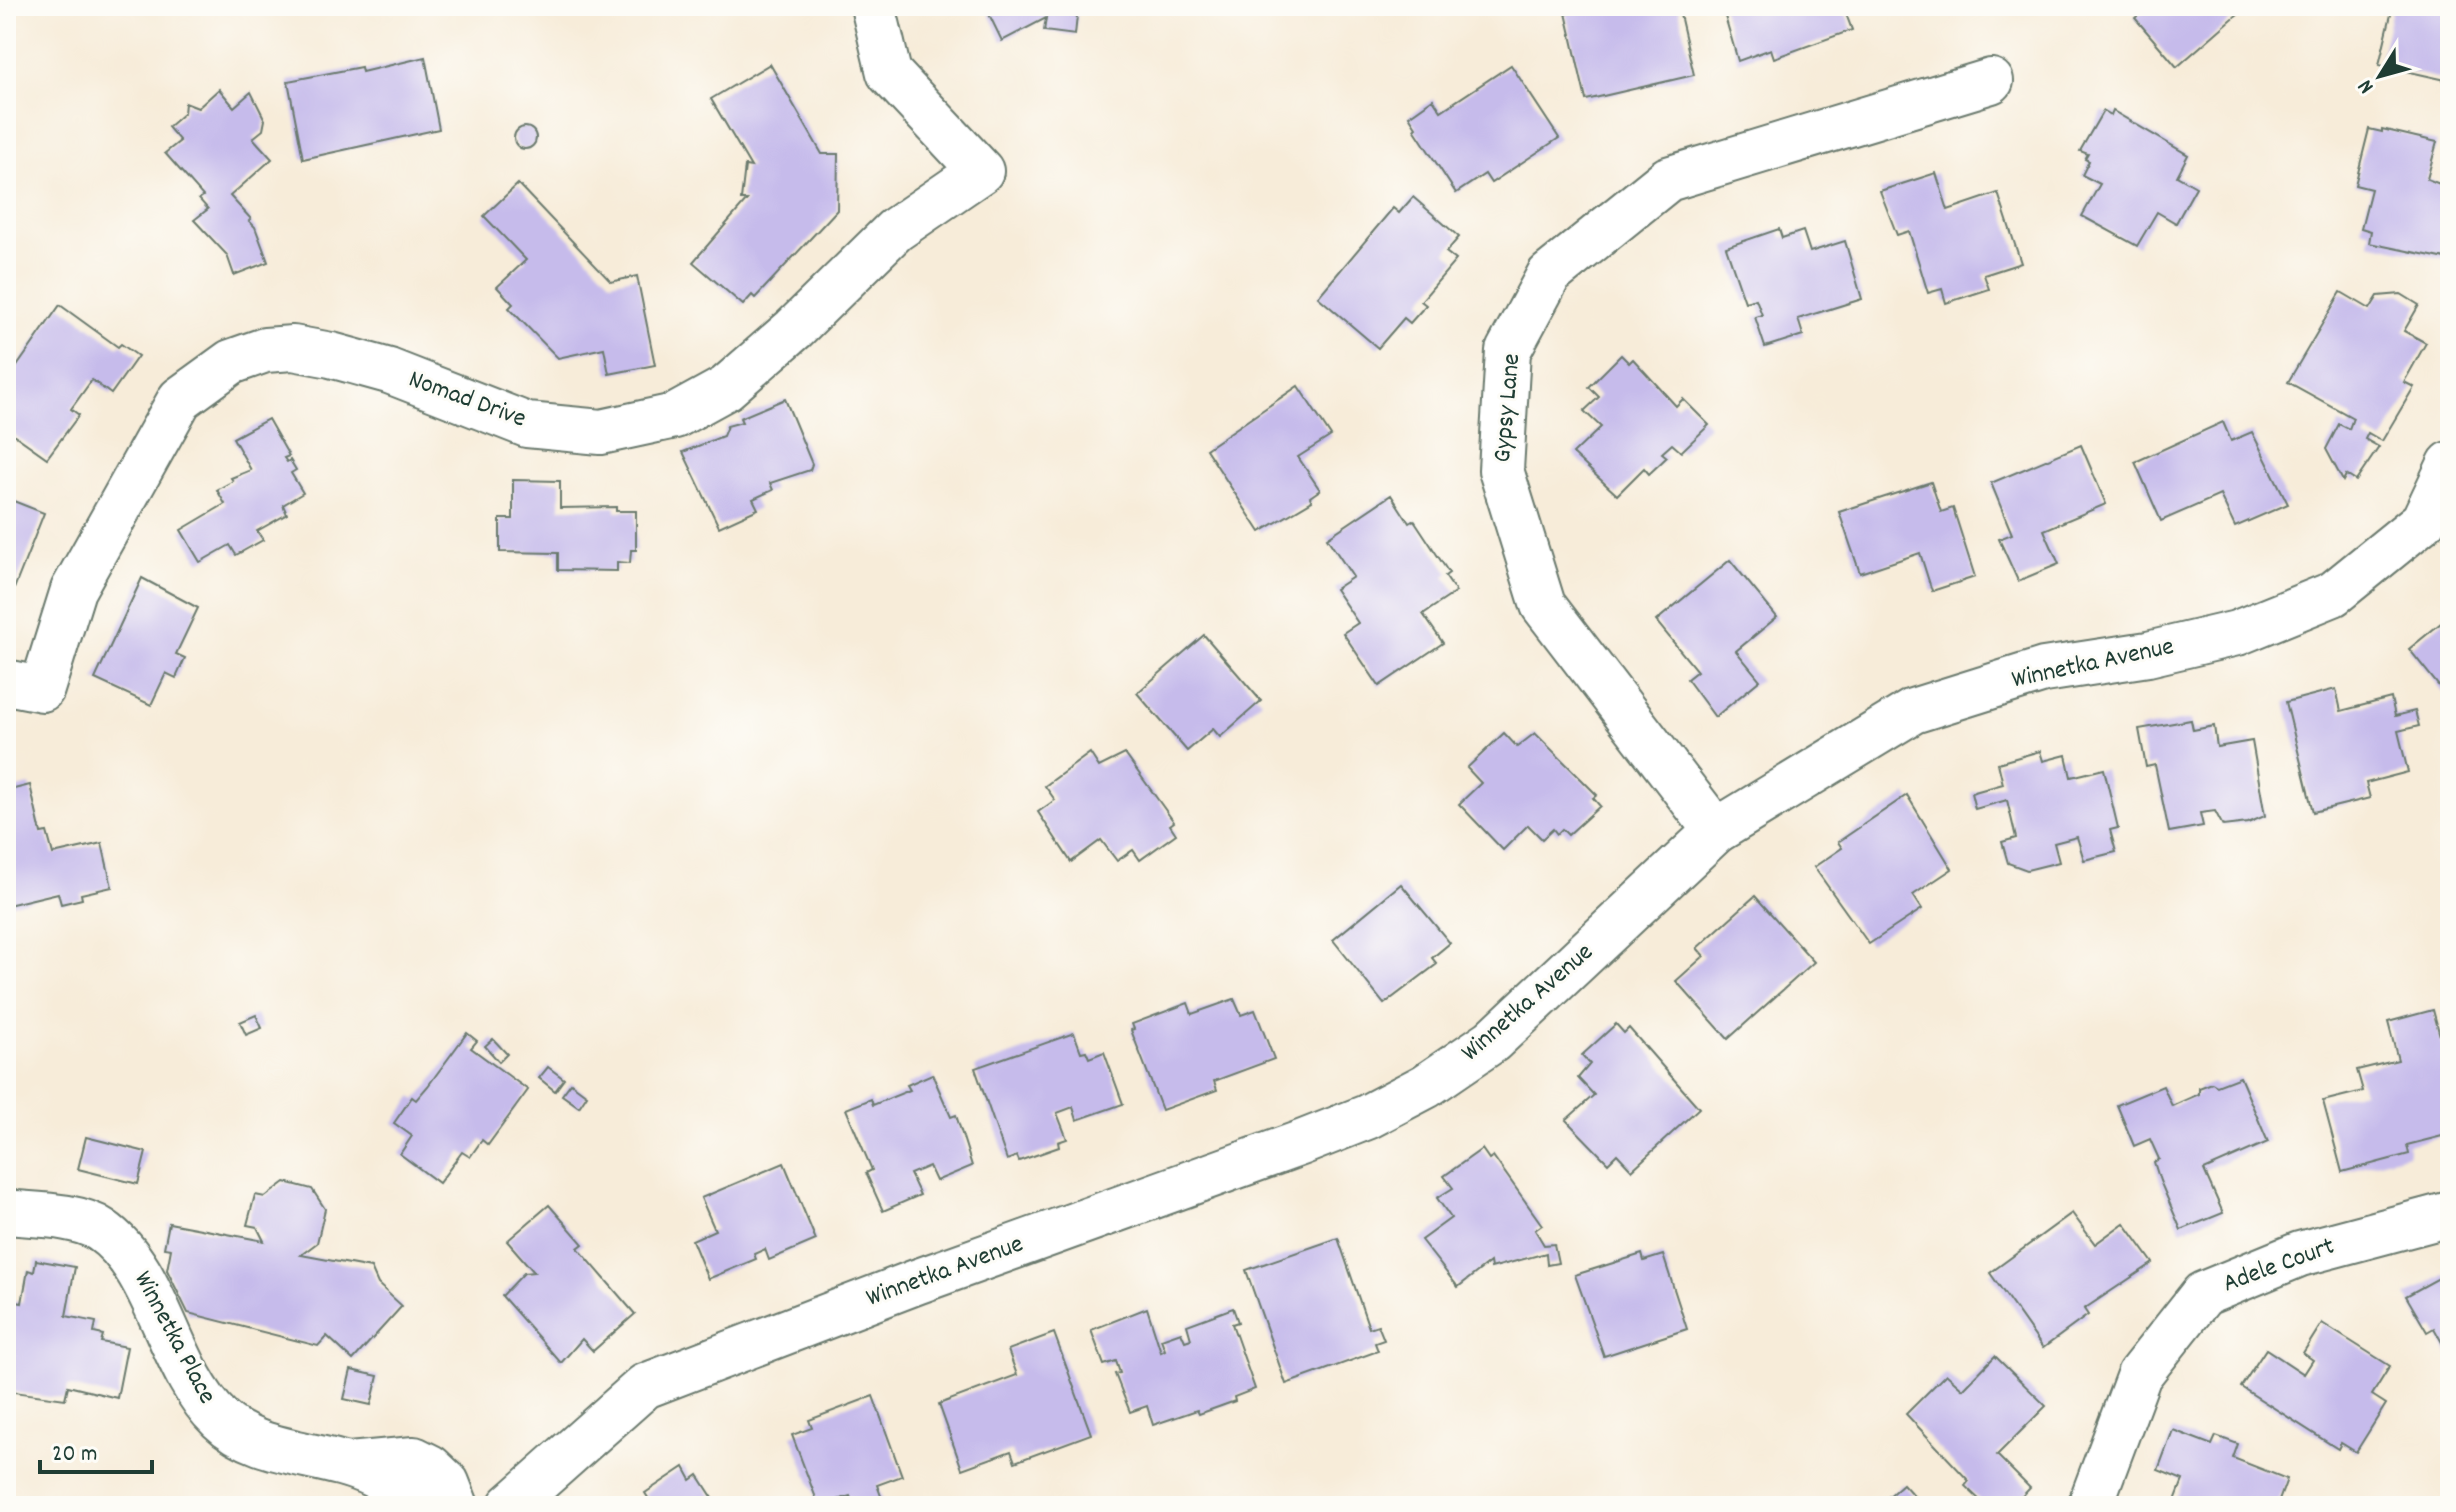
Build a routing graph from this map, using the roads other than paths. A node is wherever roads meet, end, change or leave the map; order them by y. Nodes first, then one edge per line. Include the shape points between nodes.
1 (873, 6) edge
2 (1991, 81) dead end
3 (2450, 464) edge
4 (6, 682) edge
5 (1716, 831) junction
6 (6, 1212) edge
7 (2450, 1214) edge
8 (346, 1465) junction
9 (432, 1506) edge
10 (456, 1506) edge
11 (510, 1506) edge
12 (2090, 1506) edge

1 - 4 street, Nomad Drive via 889,73 981,171 895,230 726,388 675,416 601,432 527,425 389,371 306,350 265,350 231,362 180,399 73,590 42,689
2 - 5 street, Gypsy Lane via 1668,179 1549,275 1508,351 1501,470 1543,605
3 - 5 street, Winnetka Avenue via 2423,521 2333,594 2237,633 2044,670 1913,711
5 - 11 street, Winnetka Avenue via 1492,1041 1426,1086 1301,1143 645,1386
6 - 8 street, Winnetka Place via 100,1229 131,1257 199,1396 221,1421 251,1440
7 - 12 street, Adele Court via 2300,1254 2203,1294 2139,1375
8 - 9 street, Winnetka Place
8 - 10 street, Winnetka Place via 414,1459 447,1483

